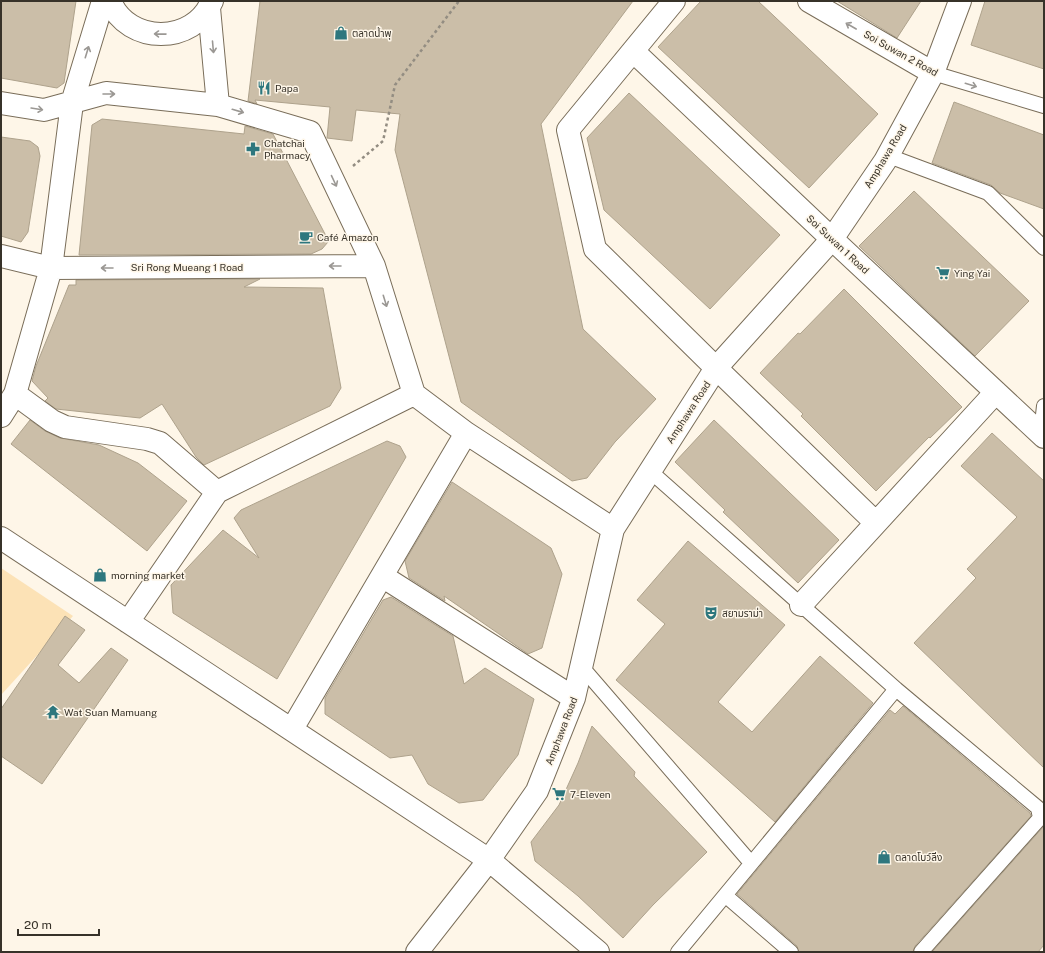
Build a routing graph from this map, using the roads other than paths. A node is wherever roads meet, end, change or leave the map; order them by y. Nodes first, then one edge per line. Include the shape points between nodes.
1 (103, 1) edge
2 (110, 1) edge
3 (674, 1) edge
4 (809, 1) edge
5 (960, 1) edge
6 (211, 4) edge
7 (633, 51) junction
8 (933, 73) junction
9 (1, 103) edge
10 (72, 103) junction
11 (218, 104) junction
12 (1044, 106) edge
13 (885, 161) junction
14 (832, 239) junction
15 (1044, 248) edge
16 (1, 256) edge
17 (374, 266) junction
18 (51, 268) junction
19 (716, 368) junction
20 (996, 392) junction
21 (15, 394) junction
22 (414, 394) junction
23 (1044, 406) edge
24 (1, 416) edge
25 (466, 433) junction
26 (1042, 435) edge
27 (650, 471) junction
28 (217, 492) junction
29 (876, 523) junction
30 (613, 529) junction
31 (1, 538) edge
32 (382, 576) junction
33 (801, 605) junction
34 (128, 622) junction
35 (581, 666) junction
36 (896, 689) junction
37 (574, 698) junction
38 (292, 729) junction
39 (489, 860) junction
40 (751, 863) junction
41 (726, 896) junction
42 (417, 952) edge
43 (598, 952) edge
44 (678, 952) edge
45 (791, 952) edge
46 (921, 952) edge

10 -> 1 street
6 -> 2 street via 196,22 179,32 160,35 141,31 125,21
3 - 7 street
8 -> 4 street, Soi Suwan 2 Road
5 - 8 street, Amphawa Road
6 -> 11 street
7 - 14 street, Soi Suwan 1 Road
7 - 19 street via 568,130 595,249
8 -> 12 lane, Soi Suwan 2 Road
8 - 13 street, Amphawa Road
9 -> 10 street via 44,110
10 -> 11 street via 106,93
10 - 18 street
11 -> 17 street via 310,132
13 - 14 street, Amphawa Road
13 - 15 lane via 894,158 988,193
14 - 19 street, Amphawa Road
14 - 20 street, Soi Suwan 1 Road
16 - 18 street, Sri Rong Mueang 1 Road
17 -> 18 street, Sri Rong Mueang 1 Road
17 -> 22 street
18 - 21 street
19 - 27 street, Amphawa Road
19 - 29 street
20 - 26 street, Soi Suwan 1 Road
20 - 29 street
21 - 24 street
21 - 28 street via 52,421 65,427 160,443
22 - 25 street
22 - 28 street
23 - 26 lane
25 - 30 street
25 - 32 street
27 - 30 street, Amphawa Road
27 - 33 lane
28 - 34 street
29 - 33 street
30 - 35 street, Amphawa Road
31 - 34 street
32 - 37 street
32 - 38 street
33 - 36 lane
34 - 38 street
35 - 37 street, Amphawa Road
35 - 40 lane
36 - 40 lane
36 - 46 lane via 1038,808 1040,818
37 - 39 street, Amphawa Road via 537,791
38 - 39 street
39 - 42 street, Amphawa Road
39 - 43 street
40 - 41 lane
41 - 44 lane
41 - 45 lane

